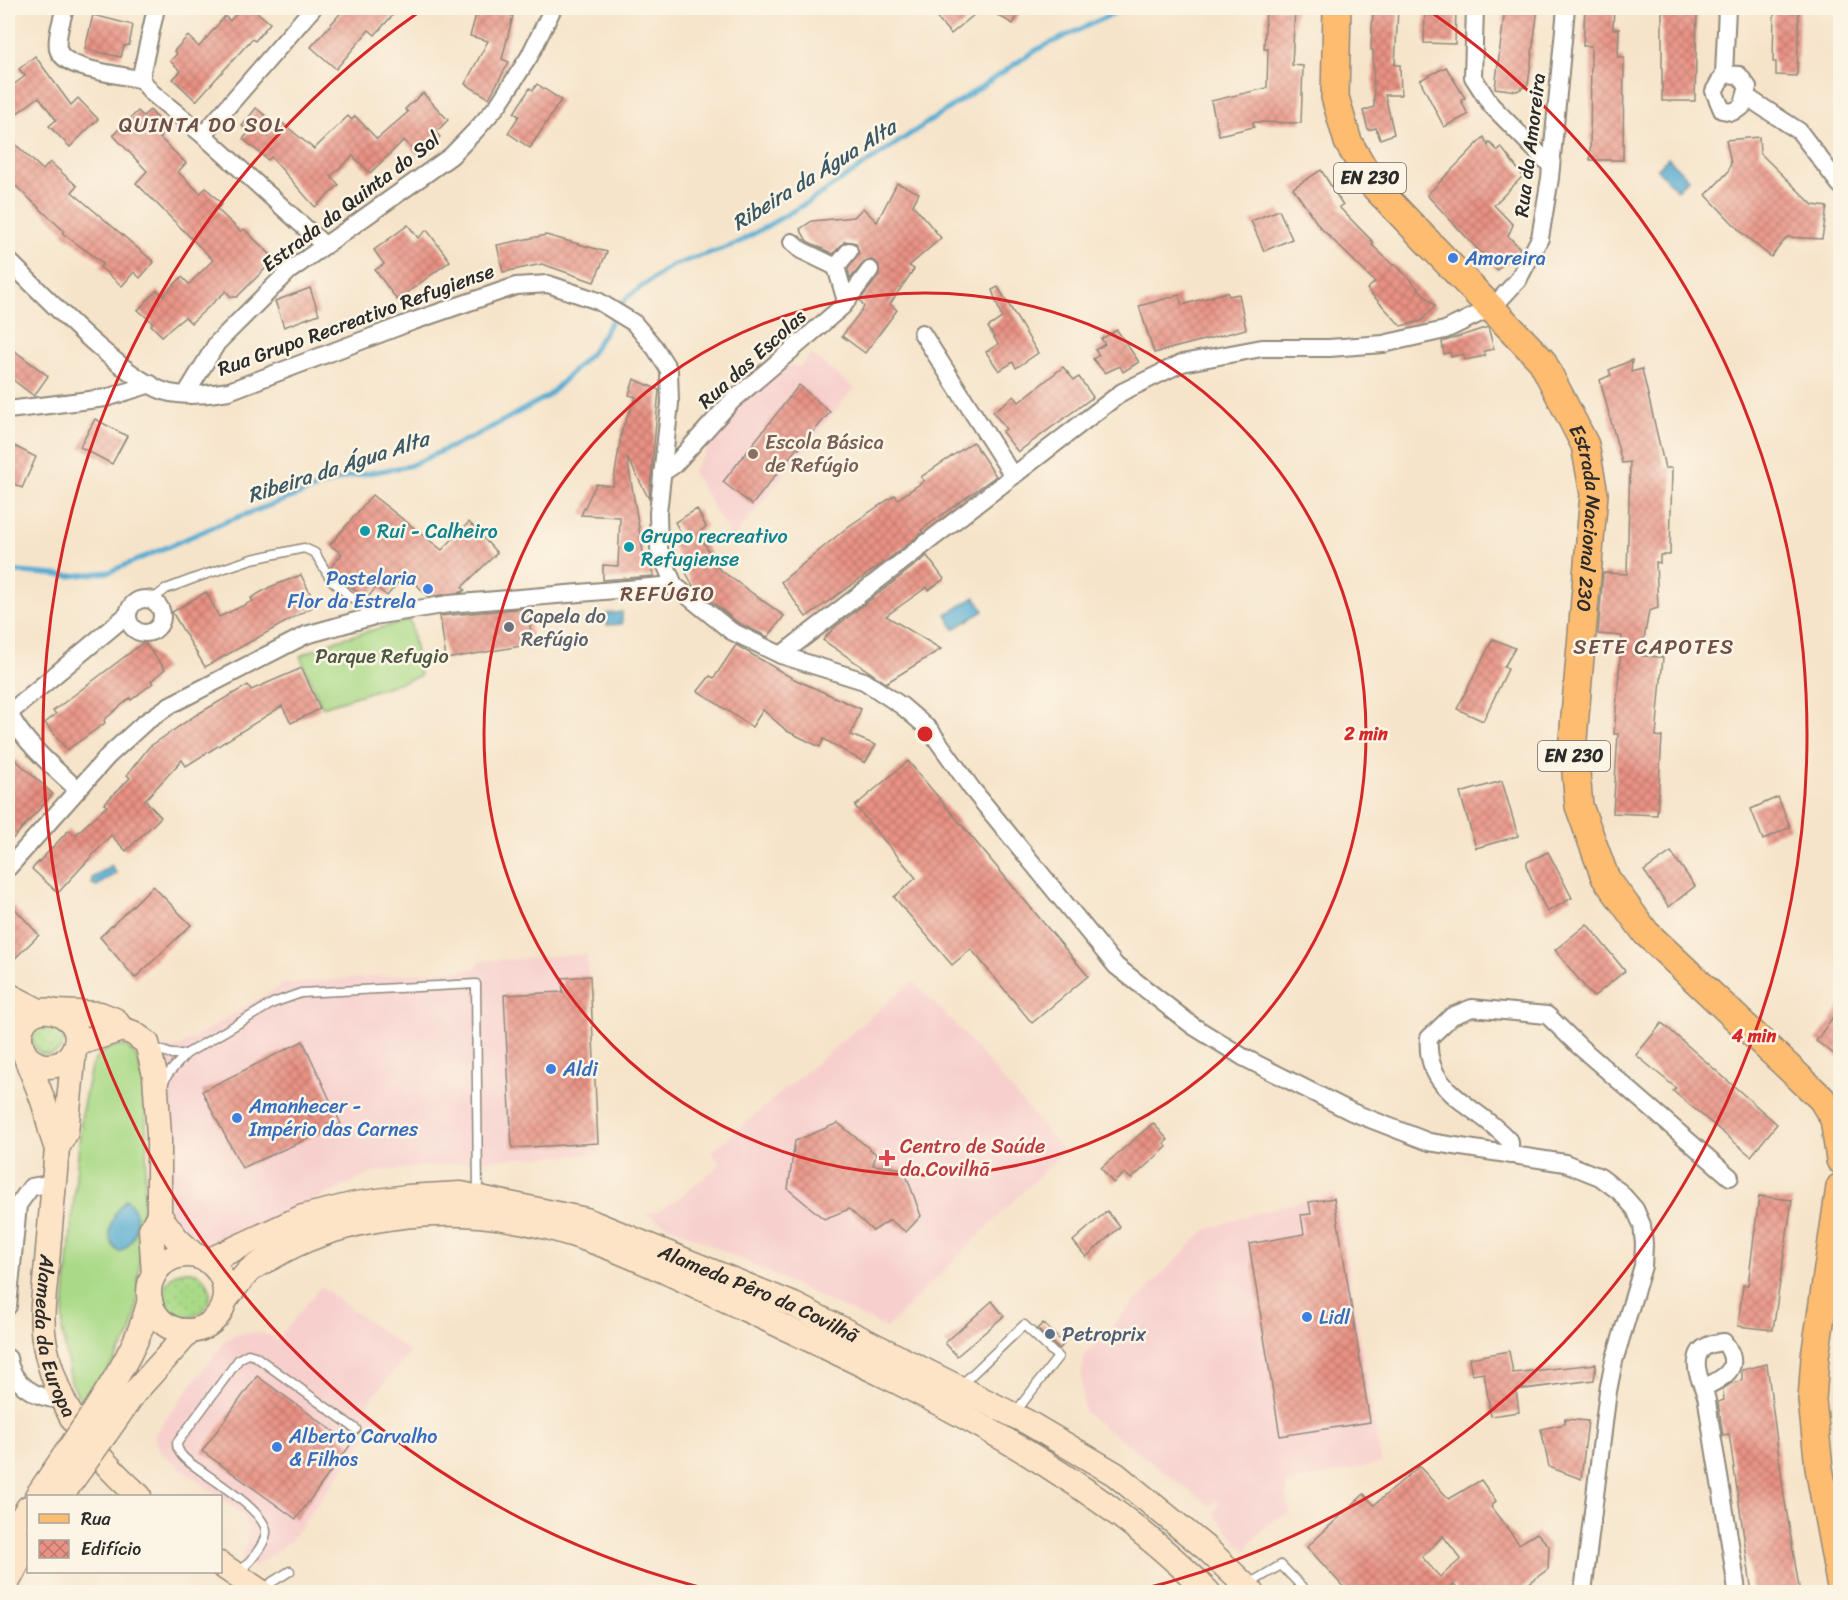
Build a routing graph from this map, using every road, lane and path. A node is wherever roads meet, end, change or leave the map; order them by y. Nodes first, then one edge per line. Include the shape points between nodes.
1 (64, 8) edge
2 (156, 8) edge
3 (313, 8) edge
4 (553, 8) edge
5 (1337, 8) edge
6 (1475, 8) edge
7 (1566, 8) edge
8 (1727, 8) edge
9 (1724, 74) junction
10 (142, 80) junction
11 (1747, 97) junction
12 (203, 135) junction
13 (1551, 166) junction
14 (1840, 184) edge
15 (792, 242) dead end
16 (323, 244) junction
17 (849, 251) dead end
18 (8, 260) edge
19 (836, 267) junction
20 (870, 270) dead end
21 (846, 302) junction
22 (1492, 307) junction
23 (922, 333) dead end
24 (151, 384) junction
25 (186, 394) junction
26 (8, 410) edge
27 (662, 473) junction
28 (1013, 476) junction
29 (674, 585) junction
30 (152, 600) junction
31 (127, 615) junction
32 (374, 616) junction
33 (781, 655) junction
34 (8, 713) edge
35 (77, 789) junction
36 (8, 868) edge
37 (8, 995) edge
38 (48, 1011) junction
39 (122, 1029) junction
40 (18, 1042) edge
41 (147, 1043) junction
42 (75, 1047) junction
43 (186, 1054) junction
44 (158, 1096) junction
45 (1840, 1145) edge
46 (57, 1148) junction
47 (1510, 1155) junction
48 (1730, 1177) dead end
49 (54, 1183) junction
50 (1840, 1187) edge
51 (478, 1197) junction
52 (159, 1215) junction
53 (201, 1258) junction
54 (154, 1275) junction
55 (150, 1300) junction
56 (225, 1300) junction
57 (8, 1306) edge
58 (189, 1331) junction
59 (8, 1358) edge
60 (960, 1386) junction
61 (1705, 1387) dead end
62 (61, 1400) junction
63 (1014, 1415) junction
64 (99, 1425) junction
65 (356, 1429) dead end
66 (73, 1462) junction
67 (39, 1495) edge
68 (62, 1495) edge
69 (137, 1495) edge
70 (27, 1510) edge
71 (8, 1539) edge
72 (27, 1546) edge
73 (290, 1571) dead end
74 (228, 1576) edge
75 (8, 1581) edge
76 (1840, 1582) edge
77 (1249, 1590) edge
78 (262, 1593) edge
79 (1208, 1593) edge
80 (1307, 1593) edge
81 (1583, 1593) edge
82 (1737, 1593) edge

1 - 10 street via 58,46 62,58 74,65
2 - 10 street
3 - 12 street
4 - 16 street, Estrada da Quinta do Sol via 529,57 498,105 451,156
5 - 22 main road, Estrada Nacional 230 / EN 230 via 1335,98 1348,142 1374,186
6 - 13 street via 1473,77 1491,105
7 - 13 street, Rua da Amoreira
8 - 9 street
9 - 11 street via 1739,75 1748,87
9 - 11 street via 1714,92 1722,110 1732,112 1742,107
10 - 12 street
11 - 14 street via 1799,131
12 - 16 street
13 - 22 street, Rua da Amoreira via 1540,238 1518,280
15 - 19 street
16 - 25 street, Estrada da Quinta do Sol via 288,271 217,343
17 - 19 street
18 - 24 street, Rua Grupo Recreativo Refugiense via 96,344
19 - 21 street
20 - 21 street, Rua das Escolas
21 - 27 street, Rua das Escolas via 731,402 674,465
22 - 28 street via 1445,330 1383,344 1262,348 1182,363 1122,392
22 - 45 main road, Estrada Nacional 230 / EN 230 via 1542,361 1585,445 1594,494 1573,739 1579,806 1605,877 1646,933 1822,1099 1834,1119
23 - 28 street
24 - 25 street, Rua Grupo Recreativo Refugiense via 169,393
24 - 26 street via 106,398
25 - 27 street, Rua Grupo Recreativo Refugiense via 229,391 516,285 548,284 606,306 627,319 656,348 669,370 670,404
27 - 29 street, Rua Grupo Recreativo Refugiense via 659,549
28 - 33 street
29 - 32 street via 449,604
29 - 33 street, Rua Grupo Recreativo Refugiense via 731,631
30 - 31 street via 136,601
30 - 31 street via 160,608 162,619 151,632 134,630
30 - 32 lane via 198,577 252,559 304,548 315,554 331,580
31 - 34 street
32 - 35 street via 306,635 170,705 143,724
33 - 47 street, Rua Grupo Recreativo Refugiense via 864,681 930,730 972,789 1116,966 1193,1026 1243,1057 1352,1112 1429,1142
34 - 35 street via 16,728
35 - 36 street
37 - 38 main road
38 - 39 main road via 100,1014 115,1020
38 - 40 main road via 24,1023
38 - 42 main road, Alameda da Europa via 64,1015 74,1028
39 - 41 main road
39 - 42 main road
40 - 42 main road via 39,1065 56,1066
40 - 46 main road, Alameda da Europa
41 - 43 lane via 159,1051
41 - 44 main road
42 - 46 main road, Alameda da Europa via 66,1132
43 - 44 lane via 168,1074
43 - 51 lane via 273,1003 301,993 476,984
44 - 52 main road
46 - 49 main road, Alameda da Europa
47 - 48 street via 1510,1142 1502,1132 1449,1092 1432,1072 1427,1056 1429,1038 1452,1016 1472,1008 1546,1015
47 - 81 street, Rua Grupo Recreativo Refugiense via 1565,1163 1600,1178 1628,1200 1642,1226 1643,1266 1616,1351 1608,1391
49 - 57 street via 31,1187 18,1205
49 - 62 main road, Alameda da Europa via 43,1302 44,1338
50 - 76 main road via 1812,1400 1819,1468
51 - 53 main road, Alameda Pêro da Covilhã via 408,1197 356,1204 303,1217
51 - 60 main road, Alameda Pêro da Covilhã via 586,1220 769,1294
52 - 53 main road via 176,1238
52 - 54 main road via 151,1229
53 - 54 main road, Alameda Pêro da Covilhã via 170,1259
53 - 56 main road via 222,1278
54 - 55 main road, Alameda Pêro da Covilhã
55 - 58 main road via 161,1321 171,1328
55 - 64 main road, Alameda Pêro da Covilhã via 143,1328
56 - 58 main road, Alameda Pêro da Covilhã via 206,1327
56 - 79 main road, Alameda Pêro da Covilhã via 251,1269 288,1248 340,1228 387,1218 479,1215 582,1236 656,1266 788,1329 1032,1456 1087,1489 1144,1533
58 - 64 main road, Alameda Pêro da Covilhã via 134,1393
59 - 62 street via 10,1371 26,1389 38,1396
60 - 63 main road, Alameda Pêro da Covilhã
60 - 63 lane via 1024,1325 1058,1357
61 - 82 street
62 - 69 main road, Alameda da Europa via 100,1460
63 - 77 main road, Alameda Pêro da Covilhã via 1115,1474 1207,1549
64 - 66 main road, Alameda Pêro da Covilhã, bridge
65 - 74 lane via 255,1356 249,1354 239,1359 177,1443 184,1458 253,1510 264,1524 265,1536 260,1547
66 - 67 main road, Alameda Pêro da Covilhã
66 - 68 main road, Alameda Pêro da Covilhã
70 - 71 main road
72 - 75 main road
73 - 78 lane
74 - 78 main road
77 - 80 lane via 1281,1565

